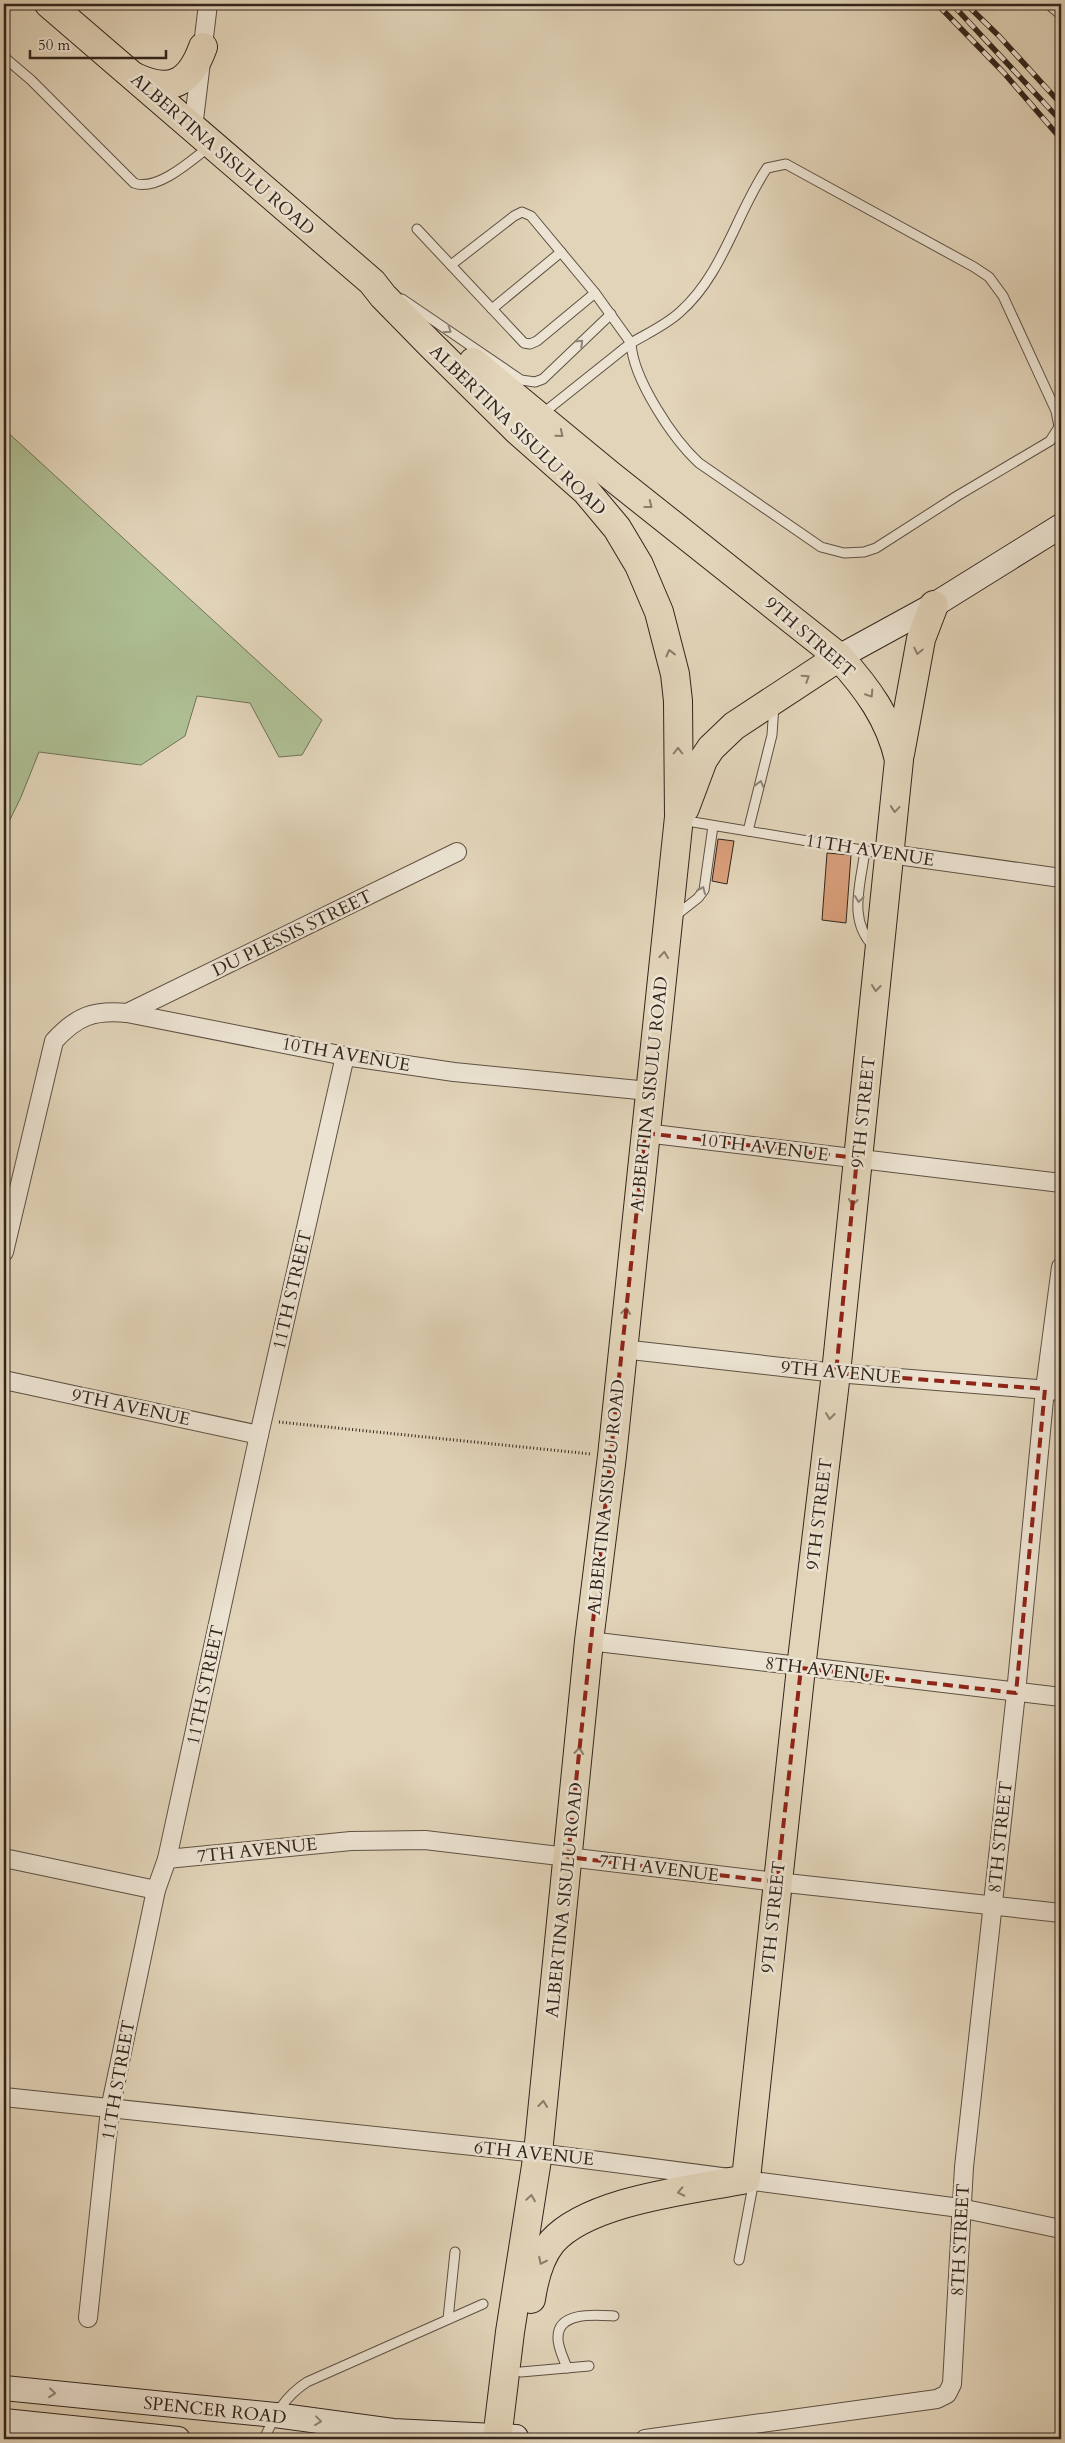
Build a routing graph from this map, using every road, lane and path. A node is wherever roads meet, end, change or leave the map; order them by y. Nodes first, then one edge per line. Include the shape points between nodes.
1 (50, 4) edge
2 (208, 4) edge
3 (1055, 4) edge
4 (1061, 9) edge
5 (203, 47) junction
6 (4, 57) edge
7 (130, 74) junction
8 (203, 136) junction
9 (417, 229) dead end
10 (561, 252) junction
11 (451, 265) junction
12 (368, 278) junction
13 (595, 293) junction
14 (492, 309) junction
15 (611, 314) junction
16 (631, 343) junction
17 (528, 424) junction
18 (1061, 526) edge
19 (934, 605) junction
20 (839, 657) junction
21 (774, 700) junction
22 (899, 760) junction
23 (679, 818) junction
24 (713, 826) junction
25 (748, 832) junction
26 (457, 852) dead end
27 (878, 852) junction
28 (1061, 878) edge
29 (667, 923) junction
30 (127, 1013) junction
31 (345, 1056) junction
32 (650, 1092) junction
33 (645, 1133) junction
34 (857, 1158) junction
35 (1061, 1183) edge
36 (4, 1252) edge
37 (1061, 1268) edge
38 (622, 1348) junction
39 (836, 1373) junction
40 (4, 1380) edge
41 (1053, 1390) edge
42 (261, 1428) junction
43 (612, 1456) junction
44 (590, 1642) junction
45 (801, 1668) junction
46 (1016, 1692) junction
47 (1061, 1697) edge
48 (568, 1857) junction
49 (4, 1858) edge
50 (167, 1859) junction
51 (777, 1882) junction
52 (156, 1890) junction
53 (992, 1906) junction
54 (1061, 1914) edge
55 (4, 2097) edge
56 (110, 2109) junction
57 (538, 2153) junction
58 (750, 2180) junction
59 (960, 2208) junction
60 (1061, 2229) edge
61 (455, 2252) dead end
62 (739, 2260) dead end
63 (483, 2304) dead end
64 (614, 2316) dead end
65 (88, 2318) dead end
66 (448, 2319) junction
67 (589, 2366) dead end
68 (567, 2368) junction
69 (521, 2372) junction
70 (4, 2388) edge
71 (275, 2416) junction
72 (4, 2421) edge
73 (507, 2438) edge
74 (178, 2439) edge
75 (264, 2439) edge
76 (645, 2439) edge

1 - 7 main road, ALBERTINA SISULU ROAD
2 - 5 street
3 - 4 street
5 - 7 main road via 193,70 175,84 153,84
5 - 8 street
6 - 8 lane via 134,183 141,186 155,183 184,166
7 - 8 main road, ALBERTINA SISULU ROAD
8 - 12 main road, ALBERTINA SISULU ROAD
9 - 11 lane
10 - 11 lane via 531,216 522,212
10 - 13 lane
10 - 14 lane
11 - 14 lane
12 -> 15 lane via 528,382 543,379
12 - 17 main road, ALBERTINA SISULU ROAD via 430,344
13 - 14 lane via 530,344 524,342
13 - 15 lane
15 - 16 lane
16 - 16 lane via 640,378 689,454 814,543 836,552 864,552 876,548 1050,441 1059,426 1056,412 1007,305 989,277 786,164 772,165 762,175 715,267 693,299 664,324
16 - 17 lane
17 -> 20 main road, 9TH STREET
23 -> 17 main road, ALBERTINA SISULU ROAD via 678,701 675,674 659,612 628,545 602,508
18 - 19 street
19 - 20 street
19 -> 22 main road via 921,639
21 -> 20 main road
20 -> 22 main road, 9TH STREET via 863,683 876,704 891,732
21 - 23 main road via 734,726 711,748
25 -> 21 lane via 772,735
22 -> 27 main road, 9TH STREET
23 - 24 lane, 11TH AVENUE
23 - 29 main road, ALBERTINA SISULU ROAD
24 - 25 lane, 11TH AVENUE
29 -> 24 lane via 704,890
25 - 27 lane, 11TH AVENUE
26 - 30 street, DU PLESSIS STREET
27 - 28 street, 11TH AVENUE
27 -> 34 main road, 9TH STREET via 880,953
32 -> 29 main road, ALBERTINA SISULU ROAD
30 - 31 street, 10TH AVENUE
30 - 36 street, 10TH AVENUE via 97,1013 82,1017 54,1041
31 - 32 street, 10TH AVENUE via 454,1072
31 - 42 street, 11TH STREET
32 - 33 main road, ALBERTINA SISULU ROAD
33 - 34 street, 10TH AVENUE
38 -> 33 main road, ALBERTINA SISULU ROAD
34 - 35 street, 10TH AVENUE
34 -> 39 main road, 9TH STREET
37 - 41 street, 8TH STREET
38 - 39 street, 9TH AVENUE
38 - 43 main road, ALBERTINA SISULU ROAD
39 - 41 street, 9TH AVENUE
39 -> 45 main road, 9TH STREET
40 - 42 street, 9TH AVENUE
41 - 46 street, 8TH STREET
42 - 43 path
42 - 50 street, 11TH STREET
43 - 44 main road, ALBERTINA SISULU ROAD
44 - 45 street, 8TH AVENUE
48 -> 44 main road, ALBERTINA SISULU ROAD
45 - 46 street, 8TH AVENUE
45 - 51 main road, 9TH STREET
46 - 47 street, 8TH AVENUE
46 - 53 street, 8TH STREET
48 - 50 street, 7TH AVENUE via 454,1842 399,1839
48 - 51 street, 7TH AVENUE
57 -> 48 main road, ALBERTINA SISULU ROAD
49 - 52 street
50 - 52 street, 11TH STREET
51 - 53 street, 7TH AVENUE
51 - 58 main road, 9TH STREET
52 - 56 street, 11TH STREET
53 - 54 street, 7TH AVENUE
53 - 59 street, 8TH STREET
55 - 56 street, 6TH AVENUE
56 - 57 street, 6TH AVENUE
56 - 65 street, 11TH STREET
57 - 58 street, 6TH AVENUE
73 -> 57 main road, ALBERTINA SISULU ROAD via 510,2332
58 - 59 street, 6TH AVENUE
58 - 62 lane
58 -> 69 main road via 610,2207 579,2221 552,2242 535,2277
59 - 60 street, 6TH AVENUE
59 - 76 street, 8TH STREET via 954,2376 950,2390 937,2400
61 - 66 lane
63 - 66 lane
64 - 68 lane via 580,2316 560,2328 558,2338
66 - 71 lane via 307,2382 292,2392
67 - 68 lane
68 - 69 lane
69 - 73 main road
70 -> 71 street, SPENCER ROAD
71 -> 73 street, SPENCER ROAD via 393,2431
71 - 75 lane
72 - 74 street, SPENCER ROAD

